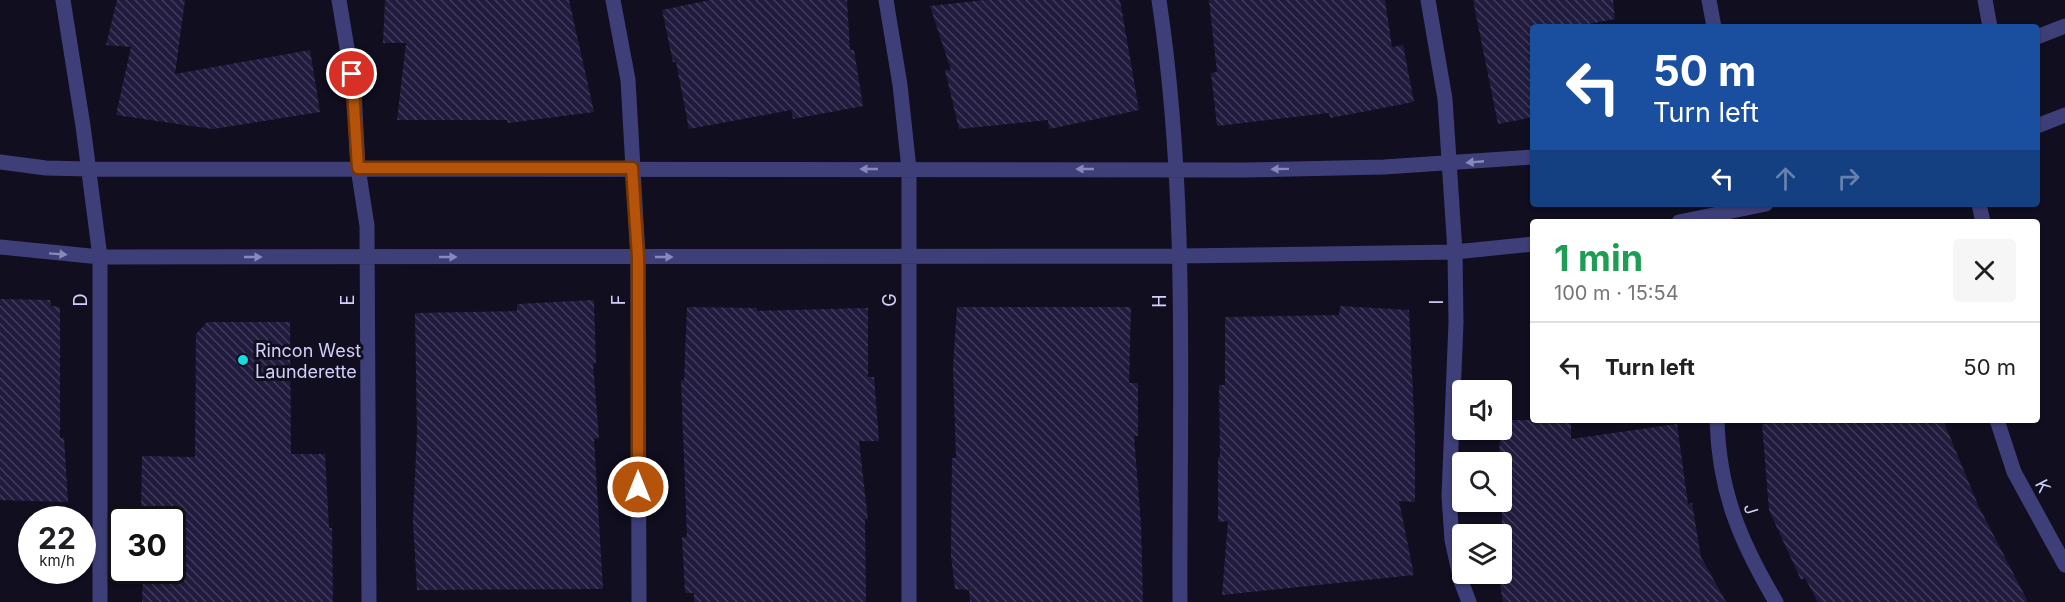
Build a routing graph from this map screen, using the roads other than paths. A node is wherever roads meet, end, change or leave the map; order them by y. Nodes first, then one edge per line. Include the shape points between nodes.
1 (63, 0) edge
2 (339, 0) edge
3 (613, 0) edge
4 (886, 0) edge
5 (1159, 0) edge
6 (1428, 0) edge
7 (1709, 0) edge
8 (1985, 0) edge
9 (1713, 24) edge
10 (1989, 24) edge
11 (2065, 26) edge
12 (2040, 36) edge
13 (2065, 115) edge
14 (2040, 125) edge
15 (1530, 157) edge
16 (0, 162) edge
17 (1448, 164) junction
18 (358, 168) junction
19 (632, 168) junction
20 (88, 169) junction
21 (909, 169) junction
22 (1177, 169) junction
23 (1748, 207) edge
24 (1707, 214) edge
25 (1690, 219) edge
26 (1530, 244) edge
27 (0, 247) edge
28 (1455, 252) junction
29 (909, 255) junction
30 (1178, 256) junction
31 (100, 257) junction
32 (367, 257) junction
33 (638, 257) junction
34 (1717, 423) edge
35 (1998, 423) edge
36 (2065, 565) edge
37 (100, 602) edge
38 (369, 602) edge
39 (639, 602) edge
40 (909, 602) edge
41 (1180, 602) edge
42 (1469, 602) edge
43 (1776, 602) edge

1 - 20 street, D
2 - 18 street, E via 354,90
3 - 19 street, F via 628,80
4 - 21 street, G
5 - 22 street, H
6 - 17 street, I via 1445,99
7 - 9 street
8 - 10 street
11 - 12 street
13 - 14 street
15 -> 17 street
16 - 20 street
17 -> 22 street
17 - 28 street, I
18 - 19 street
18 - 20 street
18 - 32 street, E via 367,226
21 -> 19 street
19 - 33 street, F
20 - 31 street, D
22 -> 21 street
21 - 29 street, G
22 - 30 street, H
23 - 24 street
24 - 25 street
26 - 28 street
27 -> 31 street
28 - 30 street
28 - 42 street, I via 1449,496 1452,540
29 - 30 street
33 -> 29 street
29 - 40 street, G
30 - 41 street, H
31 -> 32 street
31 - 37 street, D
32 -> 33 street
32 - 38 street, E
33 - 39 street, F
34 - 43 street, J via 1725,493 1736,527
35 - 36 street, K via 2014,472

